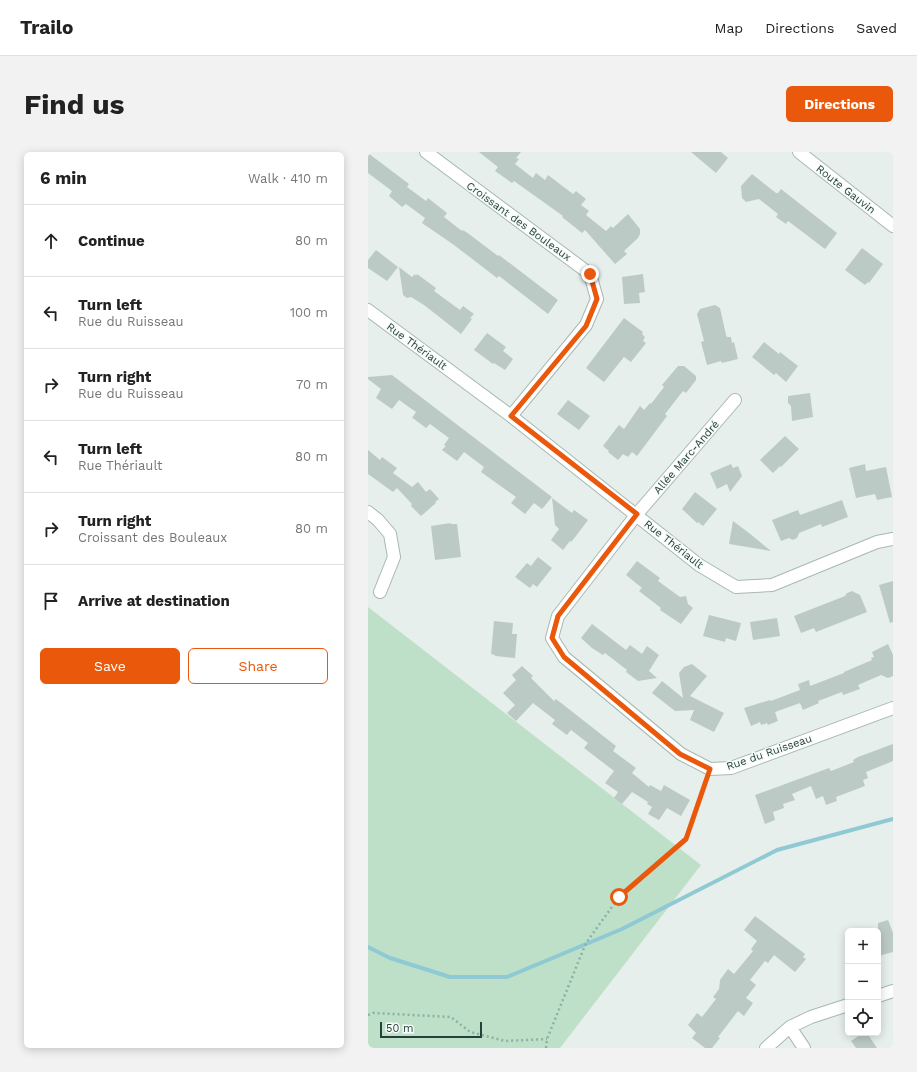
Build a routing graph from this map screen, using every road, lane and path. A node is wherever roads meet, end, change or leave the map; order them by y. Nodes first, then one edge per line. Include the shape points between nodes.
1 (426, 152) edge
2 (799, 152) edge
3 (893, 226) edge
4 (368, 310) edge
5 (735, 400) dead end
6 (511, 416) junction
7 (368, 512) edge
8 (637, 514) junction
9 (893, 539) edge
10 (380, 592) dead end
11 (893, 708) edge
12 (710, 769) junction
13 (893, 991) edge
14 (881, 995) edge
15 (845, 1006) edge
16 (368, 1015) edge
17 (790, 1027) junction
18 (547, 1039) junction
19 (546, 1048) edge
20 (766, 1048) edge
21 (804, 1048) edge

1 - 6 street, Croissant des Bouleaux via 590,274 597,299 586,326
2 - 3 street, Route Gauvin
4 - 6 street, Rue Thériault
5 - 8 street, Allée Marc-André
6 - 8 street, Rue Thériault
7 - 10 street via 390,534 394,557
8 - 9 street, Rue Thériault via 699,565 736,587 772,585 877,542
8 - 12 street, Rue du Ruisseau via 558,616 552,638 564,657 680,754
11 - 12 street, Rue du Ruisseau via 731,768
12 - 18 path via 686,839 619,897 586,944
13 - 14 street
15 - 17 street
16 - 18 path via 451,1017 470,1032 505,1041
17 - 20 street
17 - 21 street
18 - 19 path

